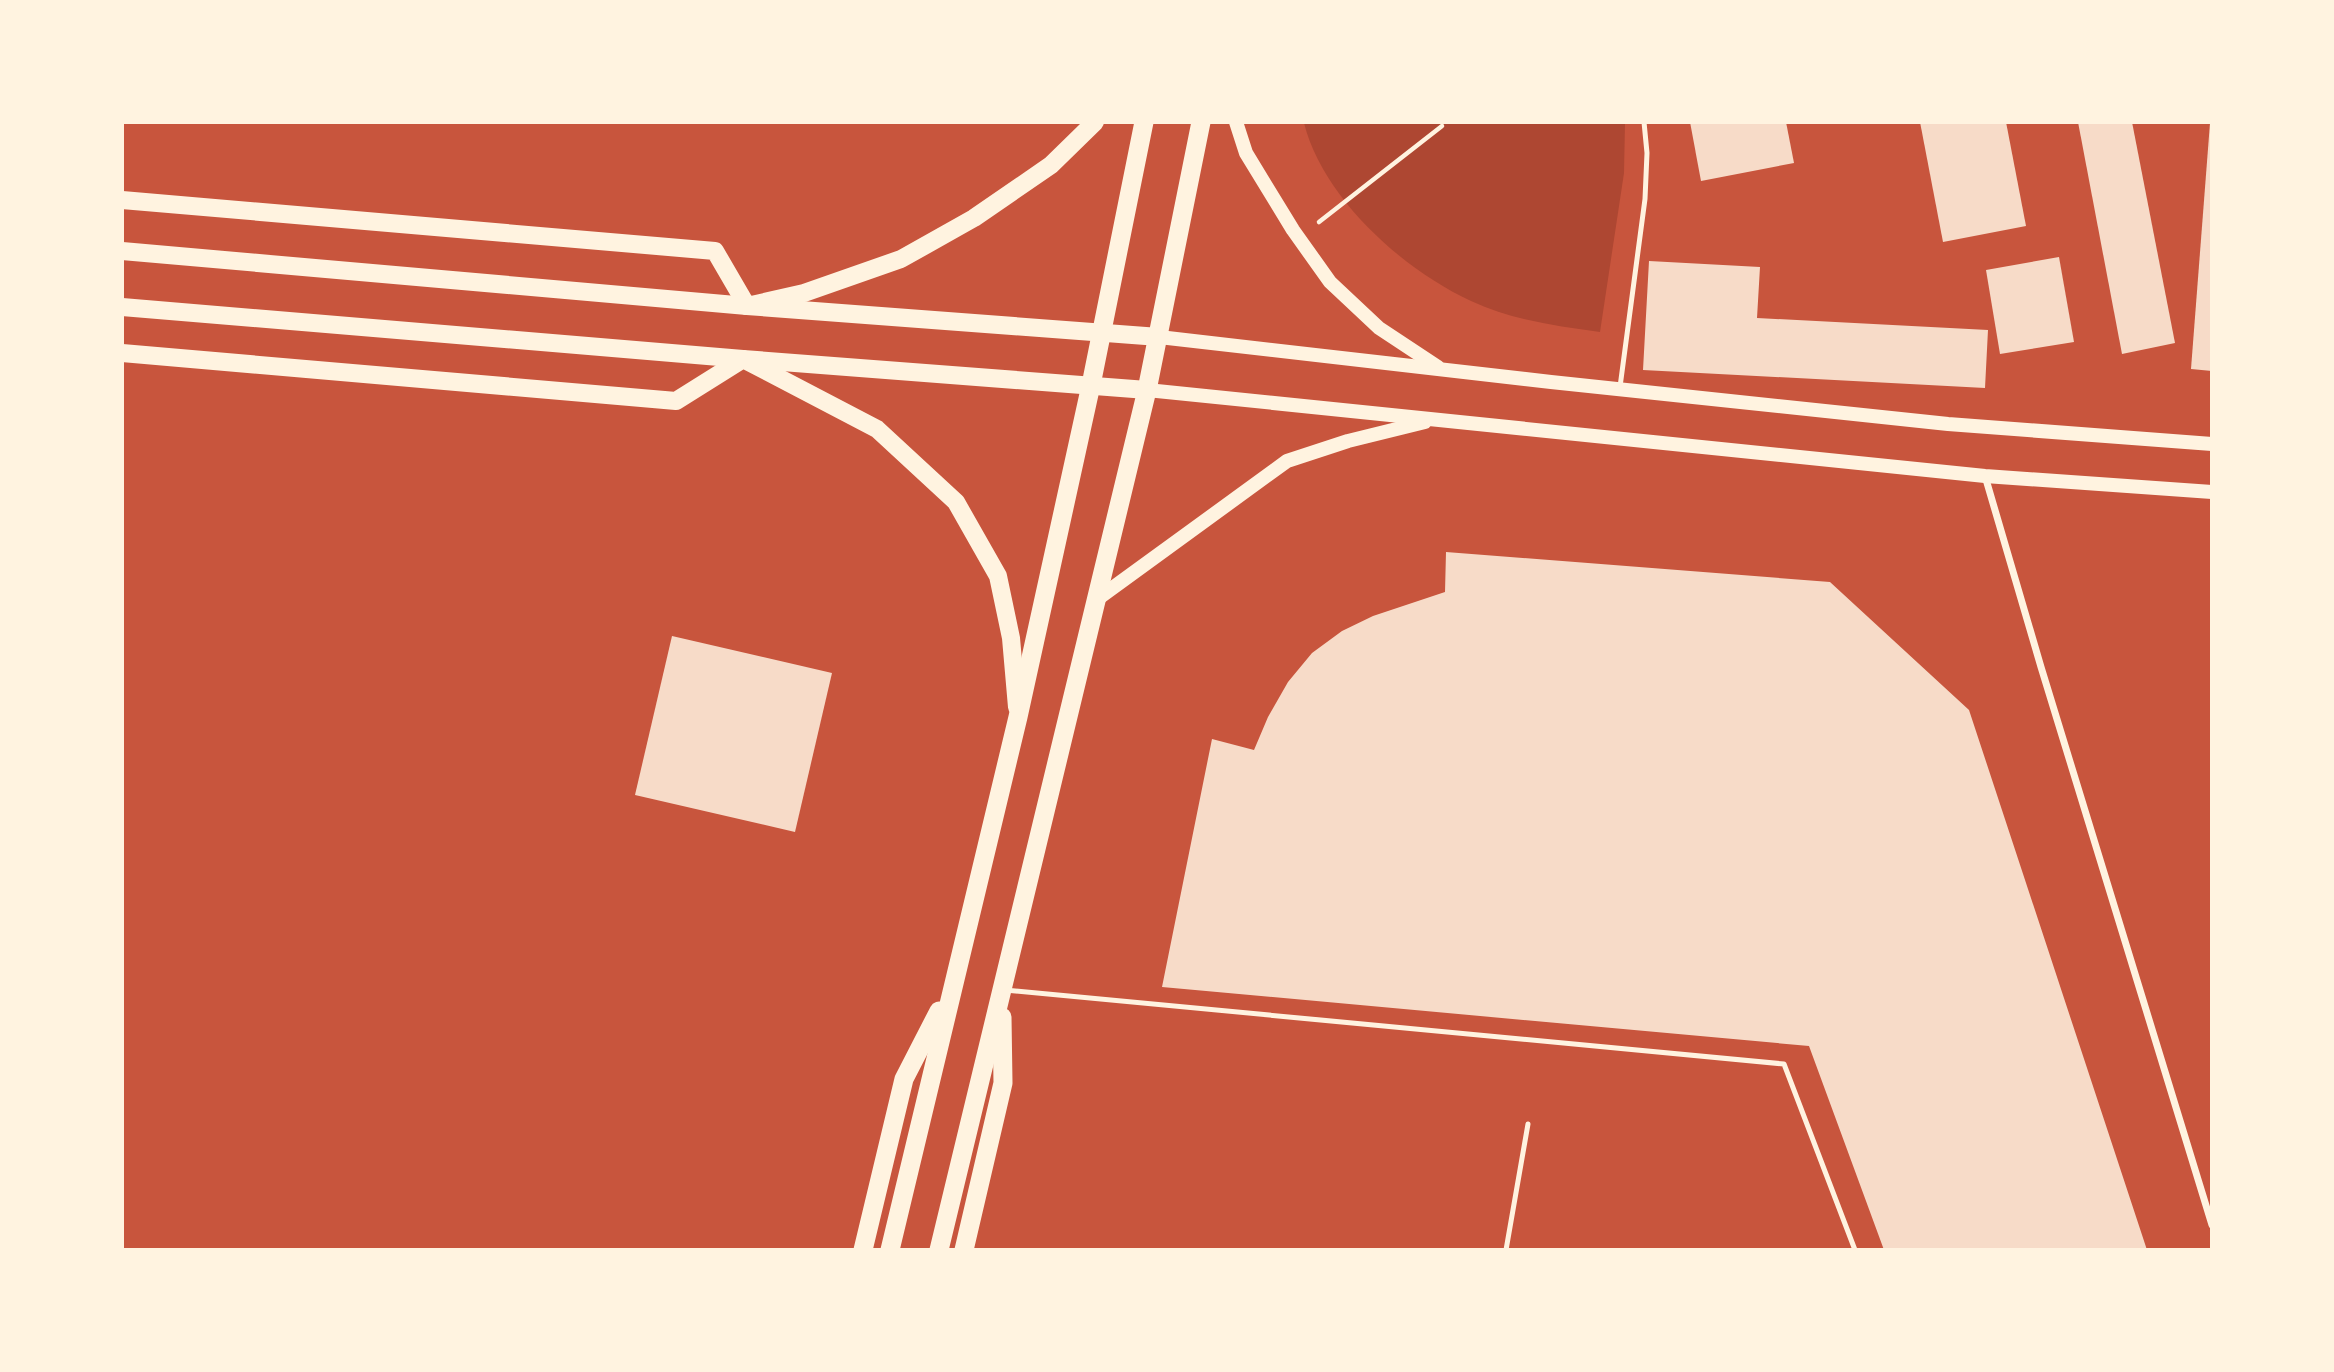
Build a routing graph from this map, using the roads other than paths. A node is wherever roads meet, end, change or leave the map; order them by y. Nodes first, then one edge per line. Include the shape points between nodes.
1 (1095, 122) edge
2 (1144, 122) edge
3 (1201, 122) edge
4 (1236, 122) edge
5 (1644, 122) edge
6 (122, 200) edge
7 (122, 251) edge
8 (747, 306) junction
9 (122, 307) edge
10 (1102, 331) junction
11 (1159, 337) junction
12 (122, 353) edge
13 (743, 359) junction
14 (1442, 369) junction
15 (1091, 385) junction
16 (1620, 389) junction
17 (1147, 390) junction
18 (1436, 419) junction
19 (2211, 444) edge
20 (1985, 476) junction
21 (2211, 492) edge
22 (1096, 600) junction
23 (1018, 717) junction
24 (954, 982) junction
25 (1002, 990) junction
26 (1528, 1124) dead end
27 (2211, 1225) edge
28 (863, 1250) edge
29 (890, 1250) edge
30 (939, 1250) edge
31 (964, 1250) edge
32 (1506, 1250) edge
33 (1855, 1250) edge

1 - 8 main road via 1051,165 974,218 901,258 804,293
2 - 10 highway
3 - 11 highway
4 - 14 main road via 1246,153 1330,282 1379,328
5 - 16 lane via 1645,199
6 - 8 main road via 715,251
7 - 8 main road
8 - 10 main road
9 - 13 main road
10 - 11 main road
10 - 15 highway
11 - 14 main road
11 - 17 highway
12 - 13 main road via 676,401
13 - 15 main road
13 - 23 main road via 877,429 956,502 998,576 1011,638
14 - 16 main road
15 - 17 main road
15 - 23 highway
16 - 19 main road via 1948,424
17 - 18 main road
17 - 22 highway
18 - 20 main road
18 - 22 main road via 1287,461
20 - 21 main road
20 - 27 street
22 - 25 highway
23 - 24 highway
24 - 28 highway via 904,1079
24 - 29 highway
25 - 30 highway
25 - 31 highway via 1003,1083
25 - 33 lane via 1784,1065
26 - 32 lane

